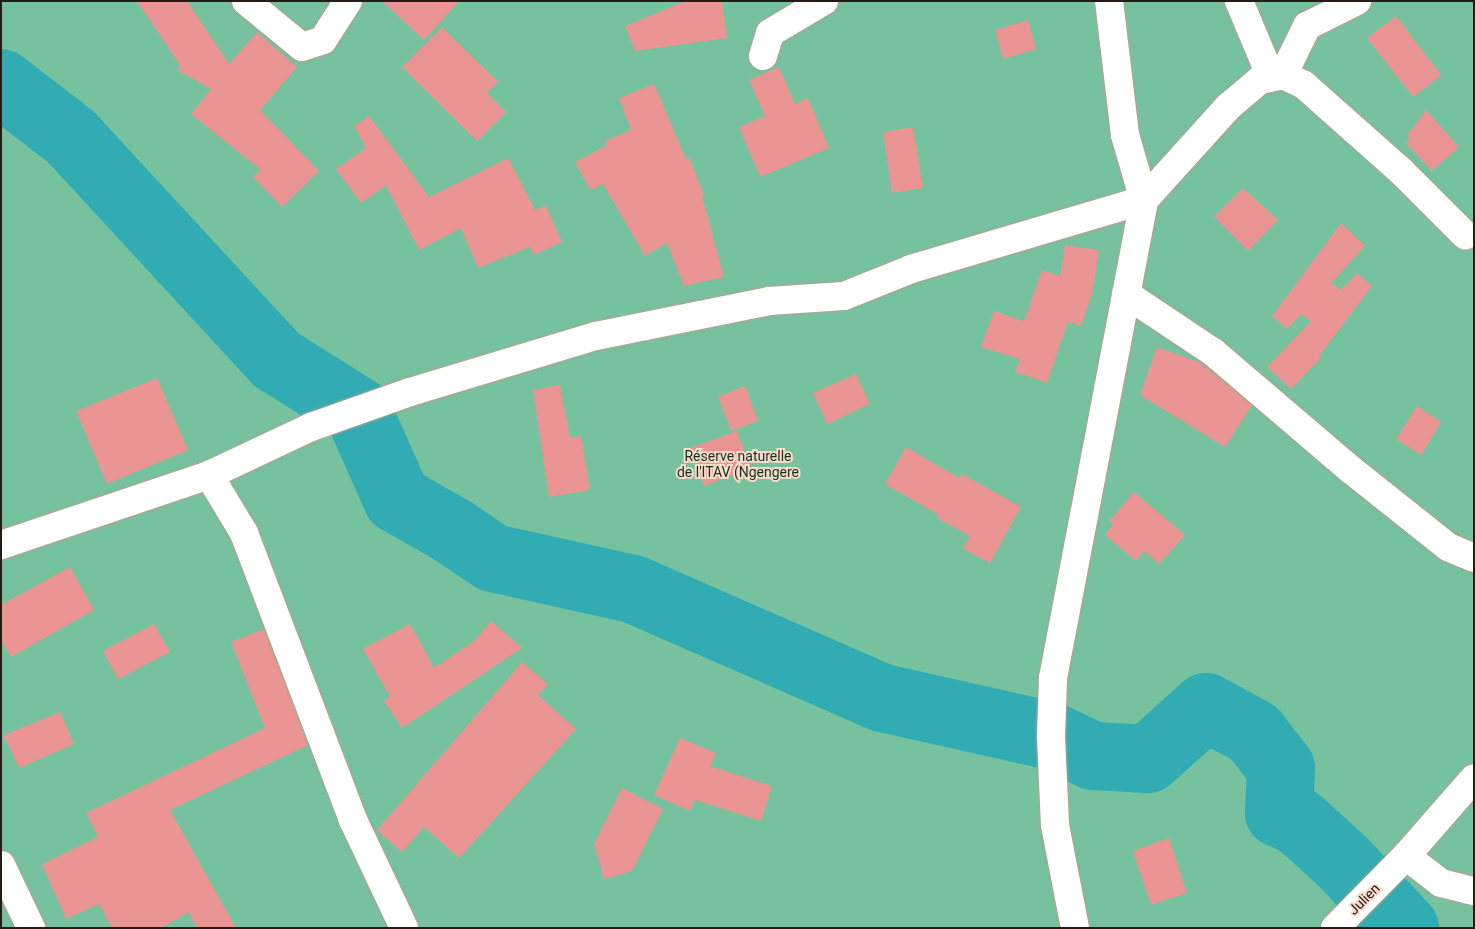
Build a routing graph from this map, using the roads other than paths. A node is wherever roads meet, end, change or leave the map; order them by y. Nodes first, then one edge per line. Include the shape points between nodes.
1 (246, 1) edge
2 (348, 1) edge
3 (824, 1) edge
4 (1110, 1) edge
5 (1239, 1) edge
6 (1357, 1) edge
7 (763, 56) dead end
8 (1277, 76) junction
9 (1144, 200) junction
10 (1465, 235) dead end
11 (1126, 294) junction
12 (209, 475) junction
13 (1, 545) edge
14 (1474, 558) edge
15 (1474, 778) edge
16 (1399, 863) junction
17 (1, 865) edge
18 (1474, 891) edge
19 (31, 928) edge
20 (404, 928) edge
21 (1075, 928) edge
22 (1335, 928) edge

1 - 2 street via 302,47 323,40
3 - 7 street via 770,33
4 - 9 street via 1125,135
5 - 8 street
6 - 8 street via 1307,26
8 - 9 street via 1260,80 1228,107
8 - 10 street via 1304,85 1401,171
9 - 11 street
9 - 12 street via 911,269 844,296 769,301 596,336 410,392 311,428
11 - 14 street via 1213,352 1350,470 1448,547
11 - 21 street via 1053,678 1055,825
12 - 13 street
12 - 20 street via 244,532 353,820
15 - 16 street, Julien
16 - 18 street via 1441,883
16 - 22 street, Julien
17 - 19 street

